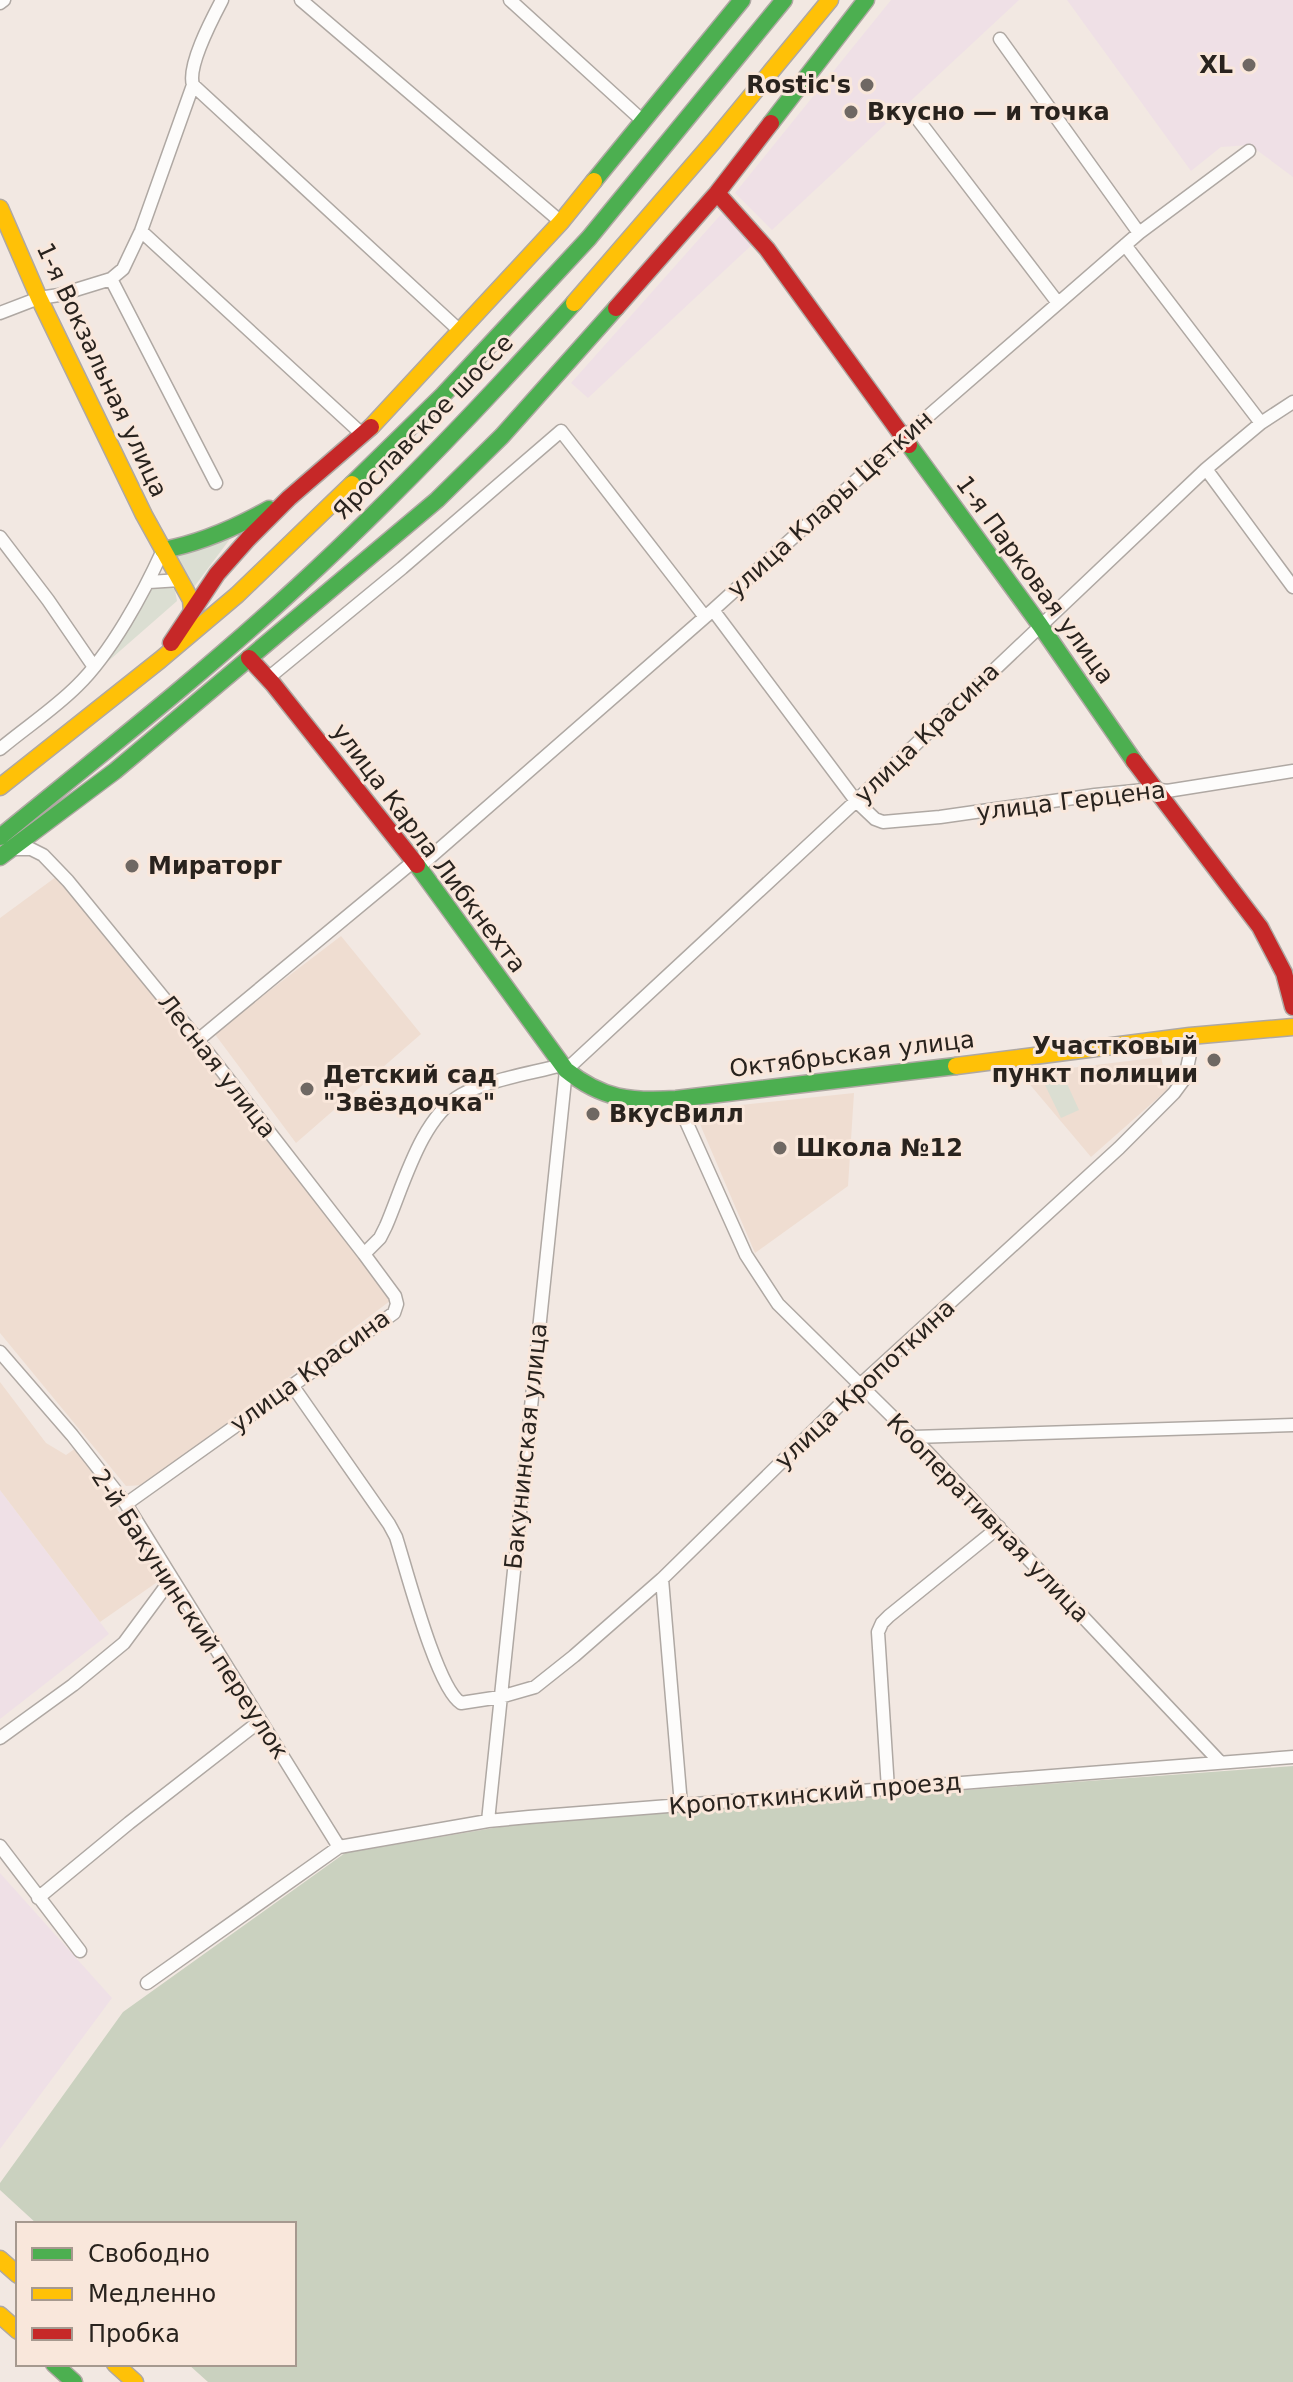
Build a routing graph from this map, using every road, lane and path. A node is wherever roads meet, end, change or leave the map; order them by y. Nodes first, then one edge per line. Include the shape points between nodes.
1 (222, 0) edge
2 (301, 0) edge
3 (510, 0) edge
4 (742, 0) edge
5 (784, 0) edge
6 (830, 0) edge
7 (866, 0) edge
8 (1000, 39) dead end
9 (193, 85) junction
10 (916, 117) dead end
11 (644, 122) junction
12 (1249, 151) dead end
13 (717, 193) junction
14 (0, 208) edge
15 (561, 222) junction
16 (141, 231) junction
17 (1139, 233) junction
18 (1125, 245) junction
19 (111, 279) junction
20 (39, 298) junction
21 (1058, 303) junction
22 (0, 313) edge
23 (460, 331) junction
24 (1293, 402) edge
25 (1261, 423) junction
26 (363, 435) junction
27 (903, 438) junction
28 (1206, 469) junction
29 (216, 483) dead end
30 (289, 498) junction
31 (0, 537) edge
32 (163, 550) junction
33 (180, 580) junction
34 (149, 582) junction
35 (1293, 587) edge
36 (192, 611) junction
37 (709, 613) junction
38 (1040, 625) junction
39 (249, 658) junction
40 (160, 660) junction
41 (94, 667) junction
42 (267, 679) junction
43 (0, 749) edge
44 (1293, 771) edge
45 (0, 787) edge
46 (1154, 789) junction
47 (856, 801) junction
48 (41, 826) junction
49 (3, 847) edge
50 (43, 855) junction
51 (416, 864) junction
52 (1293, 1007) edge
53 (1293, 1027) edge
54 (1190, 1036) junction
55 (198, 1040) junction
56 (564, 1068) junction
57 (676, 1099) junction
58 (364, 1254) junction
59 (0, 1352) edge
60 (292, 1385) junction
61 (860, 1385) junction
62 (1293, 1425) edge
63 (913, 1437) junction
64 (126, 1504) junction
65 (999, 1527) junction
66 (172, 1578) junction
67 (662, 1579) junction
68 (500, 1697) junction
69 (260, 1721) junction
70 (0, 1738) edge
71 (1293, 1757) edge
72 (1220, 1762) junction
73 (888, 1789) junction
74 (681, 1805) junction
75 (488, 1821) junction
76 (0, 1846) edge
77 (339, 1847) junction
78 (38, 1898) junction
79 (80, 1951) dead end
80 (147, 1983) dead end
81 (0, 2259) edge
82 (16, 2273) edge
83 (0, 2315) edge
84 (16, 2329) edge
85 (56, 2366) edge
86 (117, 2366) edge
87 (74, 2382) edge
88 (135, 2382) edge

1 - 9 street via 194,67
2 - 15 street
3 - 11 street
4 - 11 main road
5 - 40 main road, Ярославское шоссе via 589,238 493,343 237,595
6 - 49 main road, Ярославское шоссе via 733,120 413,475 237,641
7 - 13 main road
8 - 17 street
9 - 16 street
9 - 23 street
10 - 21 street
11 - 15 main road
12 - 17 street, улица Клары Цеткин
13 - 27 main road, 1-я Парковая улица via 767,249
13 - 39 main road via 502,436 437,500
14 - 20 main road, 1-я Вокзальная улица
15 - 23 main road
16 - 19 street via 123,269
16 - 26 street
17 - 18 street, улица Клары Цеткин
18 - 21 street, улица Клары Цеткин
18 - 25 street
19 - 20 street
19 - 29 street
20 - 22 street
20 - 32 main road, 1-я Вокзальная улица
21 - 27 street, улица Клары Цеткин
23 - 26 main road
24 - 25 street, улица Красина
25 - 28 street, улица Красина
26 - 30 main road
27 - 37 street, улица Клары Цеткин
27 - 38 main road, 1-я Парковая улица
28 - 35 street
28 - 38 street, улица Красина
30 - 32 main road via 248,521
30 - 36 main road via 217,574
31 - 41 street
32 - 33 main road, 1-я Вокзальная улица
32 - 34 street
33 - 34 street
33 - 36 main road, 1-я Вокзальная улица
34 - 41 street
36 - 40 main road
37 - 42 street via 561,431
37 - 47 street
37 - 51 street, улица Клары Цеткин
38 - 46 main road, 1-я Парковая улица
38 - 47 street, улица Красина
39 - 42 main road, улица Карла Либкнехта
39 - 48 main road
40 - 45 main road, Ярославское шоссе
41 - 43 street
42 - 51 main road, улица Карла Либкнехта
44 - 46 street, улица Герцена
46 - 47 street, улица Герцена via 894,822 875,819
46 - 52 main road, 1-я Парковая улица via 1260,927 1284,973
47 - 56 street, улица Красина
48 - 49 main road
48 - 50 street
49 - 50 street
50 - 55 street, Лесная улица
51 - 55 street, улица Клары Цеткин
51 - 56 main road, улица Карла Либкнехта
53 - 54 main road, Октябрьская улица
54 - 57 main road, Октябрьская улица
54 - 61 street, улица Кропоткина via 1185,1078 1174,1093
55 - 58 street, Лесная улица
56 - 57 main road, Октябрьская улица via 610,1097
56 - 58 street, улица Красина via 483,1086 440,1111 426,1129 380,1238
56 - 68 street, Бакунинская улица
57 - 61 street, Кооперативная улица via 746,1255 778,1304
58 - 60 street, улица Красина via 395,1296 396,1309
59 - 64 street, 2-й Бакунинский переулок
60 - 64 street, улица Красина
60 - 68 street, улица Кропоткина via 396,1537 453,1696 461,1703
61 - 63 street, Кооперативная улица
61 - 67 street, улица Кропоткина
62 - 63 street
63 - 65 street, Кооперативная улица
64 - 66 street, 2-й Бакунинский переулок
65 - 72 street, Кооперативная улица
65 - 73 street via 889,1616 878,1632
66 - 69 street, 2-й Бакунинский переулок
66 - 70 street via 124,1643
67 - 68 street, улица Кропоткина via 535,1687
67 - 74 street
68 - 75 street, Бакунинская улица
69 - 77 street, 2-й Бакунинский переулок
69 - 78 street
71 - 72 street, Кропоткинский проезд
72 - 73 street, Кропоткинский проезд
73 - 74 street, Кропоткинский проезд
74 - 75 street, Кропоткинский проезд
75 - 77 street, Кропоткинский проезд
76 - 78 street
77 - 80 street
78 - 79 street
81 - 82 main road
83 - 84 main road
85 - 87 main road
86 - 88 main road

